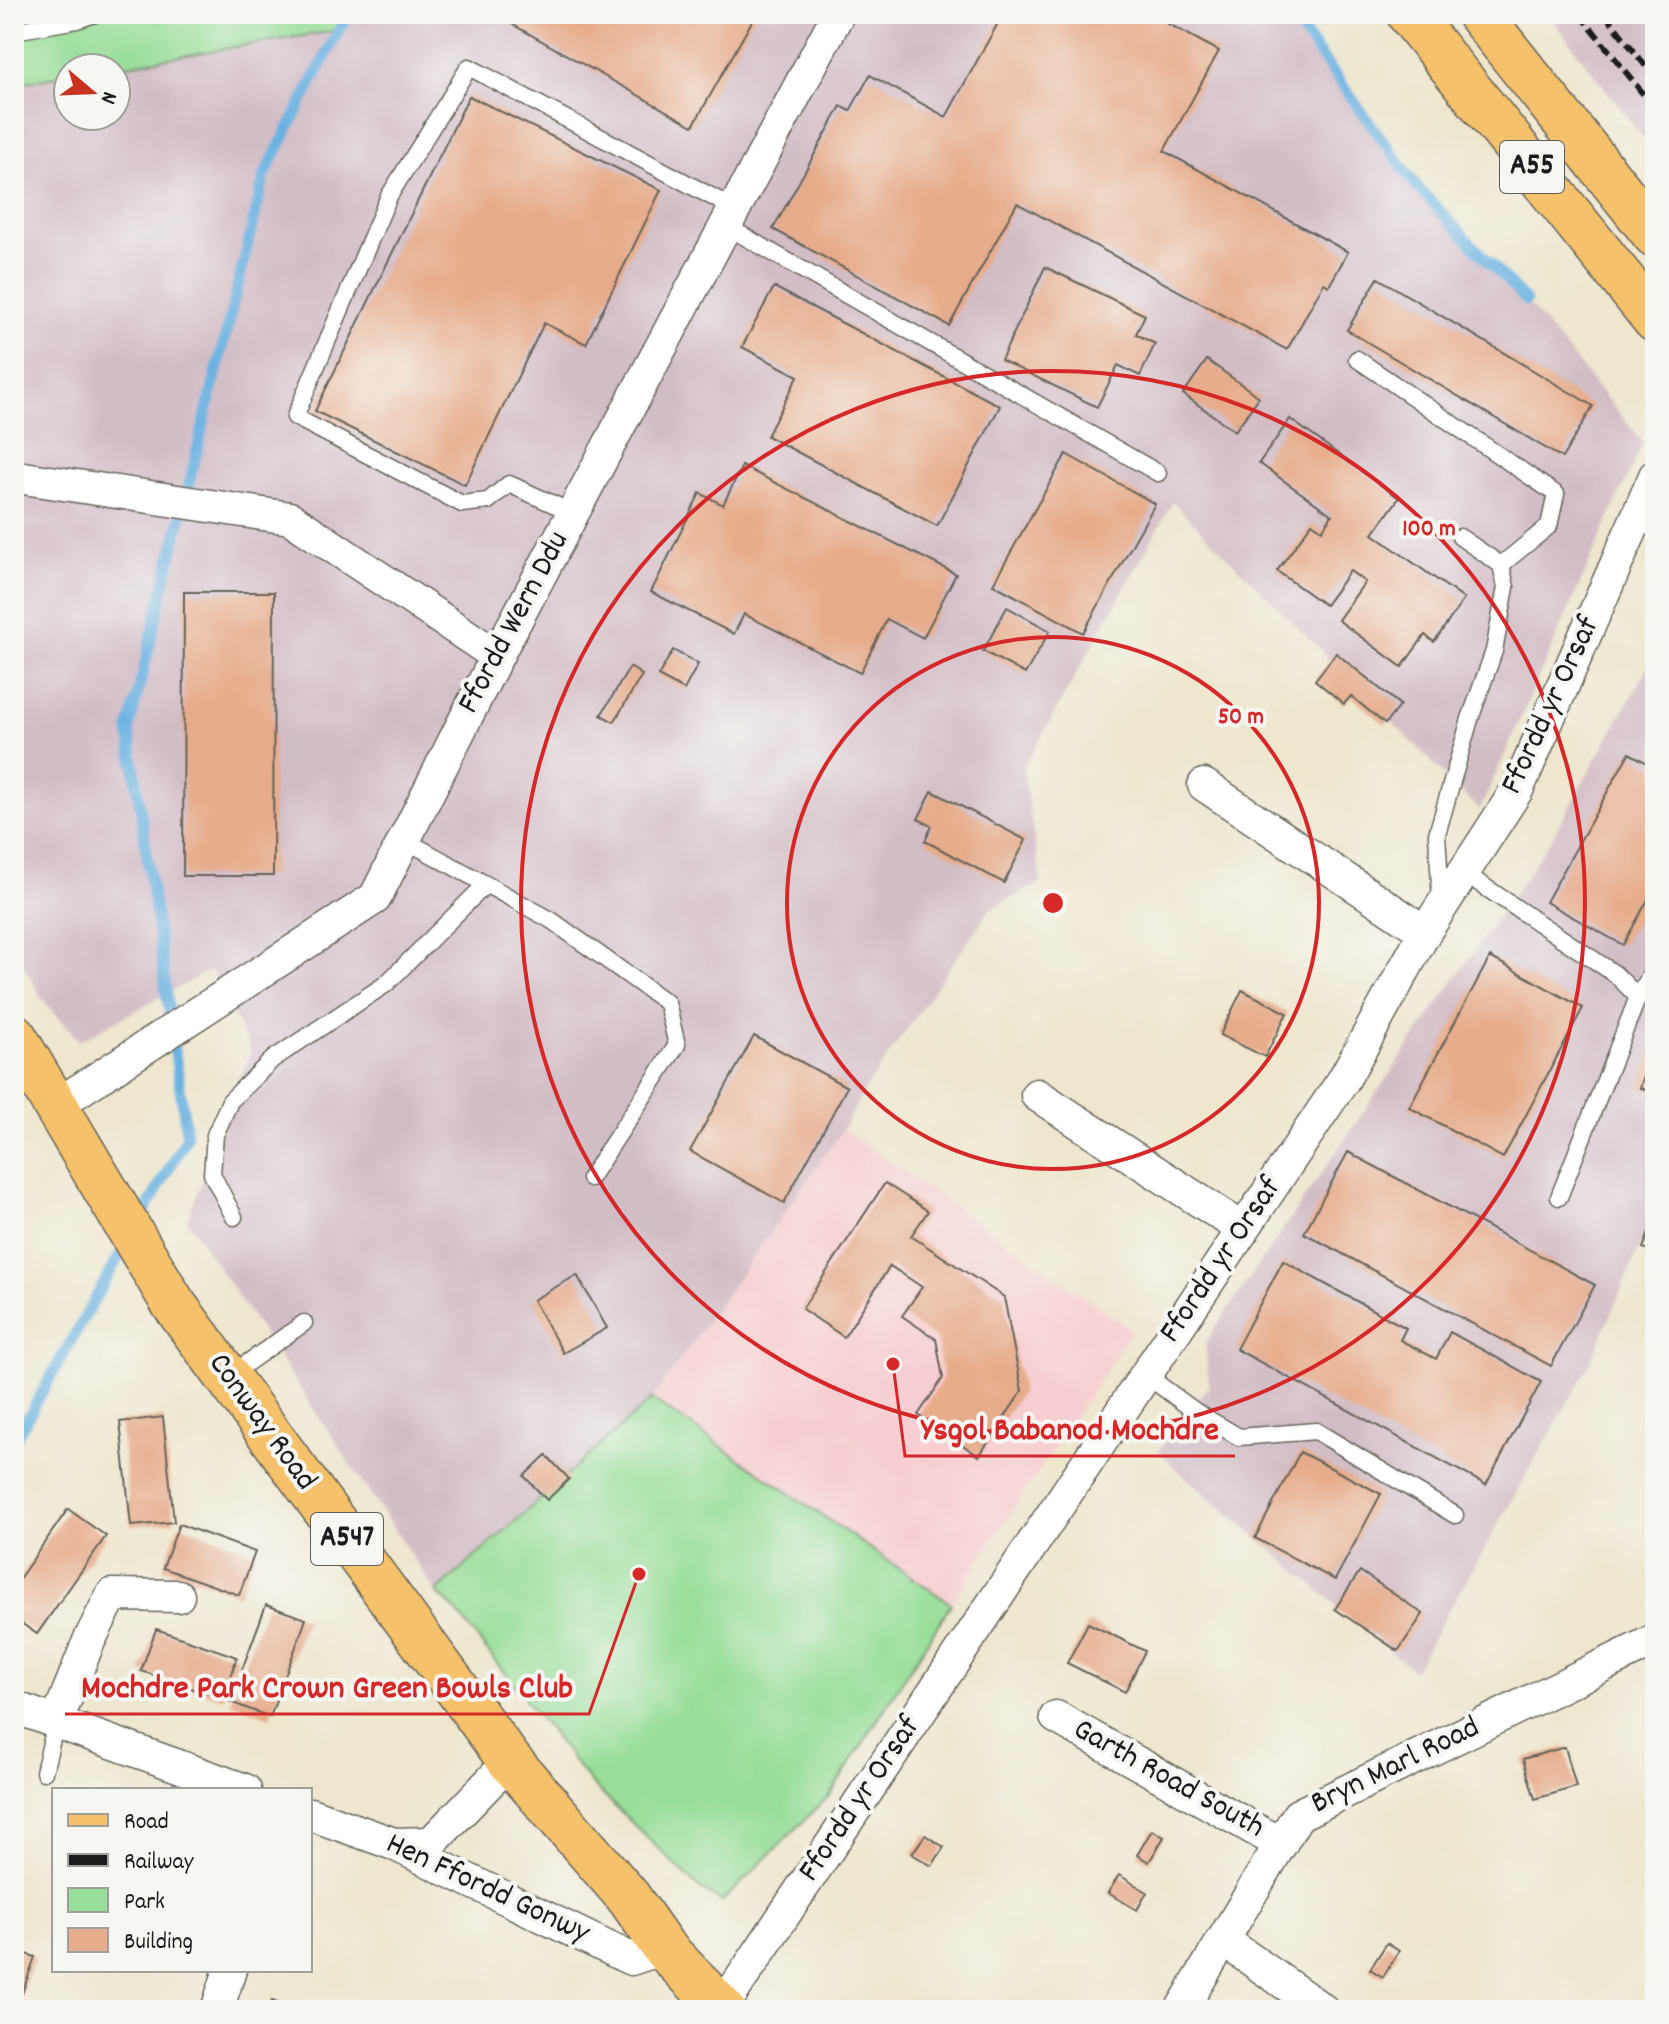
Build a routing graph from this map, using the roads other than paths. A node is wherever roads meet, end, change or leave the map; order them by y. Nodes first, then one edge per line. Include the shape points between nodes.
1 (95, 14) edge
2 (838, 14) edge
3 (1409, 14) edge
4 (1479, 14) edge
5 (14, 31) edge
6 (730, 218) junction
7 (1655, 235) edge
8 (1655, 320) edge
9 (1357, 359) dead end
10 (1158, 473) dead end
11 (15, 475) edge
12 (1655, 476) edge
13 (573, 513) junction
14 (1460, 537) dead end
15 (1501, 565) junction
16 (497, 656) junction
17 (1204, 785) dead end
18 (405, 840) junction
19 (1464, 873) junction
20 (485, 885) junction
21 (1433, 920) junction
22 (1655, 967) edge
23 (1638, 997) junction
24 (14, 1036) edge
25 (1037, 1095) dead end
26 (55, 1106) junction
27 (590, 1178) dead end
28 (1559, 1197) dead end
29 (234, 1217) dead end
30 (1243, 1229) junction
31 (304, 1323) dead end
32 (1146, 1375) junction
33 (227, 1377) junction
34 (1455, 1515) dead end
35 (178, 1596) dead end
36 (1655, 1640) edge
37 (14, 1707) edge
38 (1056, 1717) dead end
39 (56, 1723) junction
40 (510, 1761) junction
41 (44, 1772) dead end
42 (239, 1788) edge
43 (312, 1815) edge
44 (394, 1844) junction
45 (1281, 1844) junction
46 (1223, 1940) junction
47 (664, 1948) junction
48 (229, 1972) edge
49 (217, 2010) edge
50 (722, 2010) edge
51 (1181, 2010) edge
52 (1323, 2010) edge

1 - 5 lane
2 - 6 street, Ffordd Wern Ddu
3 - 8 main road, A55
4 - 7 main road, A55
6 - 10 lane
6 - 13 street, Ffordd Wern Ddu
6 - 13 lane via 469,67 389,196 295,417 462,504 488,501 509,484
9 - 15 lane via 1556,494 1549,526
11 - 16 street via 290,518
12 - 19 street, Ffordd yr Orsaf via 1517,790
13 - 16 street, Ffordd Wern Ddu
14 - 15 lane
15 - 21 lane via 1506,587 1494,651 1437,834
16 - 18 street, Ffordd Wern Ddu
17 - 21 street
18 - 20 lane
18 - 26 street, Ffordd Wern Ddu via 375,898
19 - 21 street, Ffordd yr Orsaf
19 - 23 lane via 1615,974
20 - 27 lane via 551,920 667,1003 677,1045
20 - 29 lane via 386,984 273,1059 230,1101 215,1135 212,1174
21 - 30 street, Ffordd yr Orsaf via 1344,1079
22 - 23 lane
23 - 28 lane
24 - 26 main road, Conway Road / A547
25 - 30 street
26 - 33 main road, Conway Road / A547 via 173,1303
30 - 32 street, Ffordd yr Orsaf
31 - 33 lane
32 - 34 lane via 1239,1437 1316,1431
32 - 50 street, Ffordd yr Orsaf
33 - 40 main road, Conway Road / A547
35 - 39 street via 112,1595
36 - 45 street, Bryn Marl Road via 1298,1815
37 - 39 street
38 - 45 street, Garth Road South
39 - 41 lane
39 - 42 street
40 - 44 street via 431,1843
40 - 47 main road, Conway Road / A547 via 629,1898
43 - 44 street, Hen Ffordd Gonwy
44 - 47 street, Hen Ffordd Gonwy via 631,1959
45 - 46 street, Bryn Marl Road
46 - 51 street, Bryn Marl Road
46 - 52 street
47 - 50 main road, Conway Road / A547
48 - 49 street

